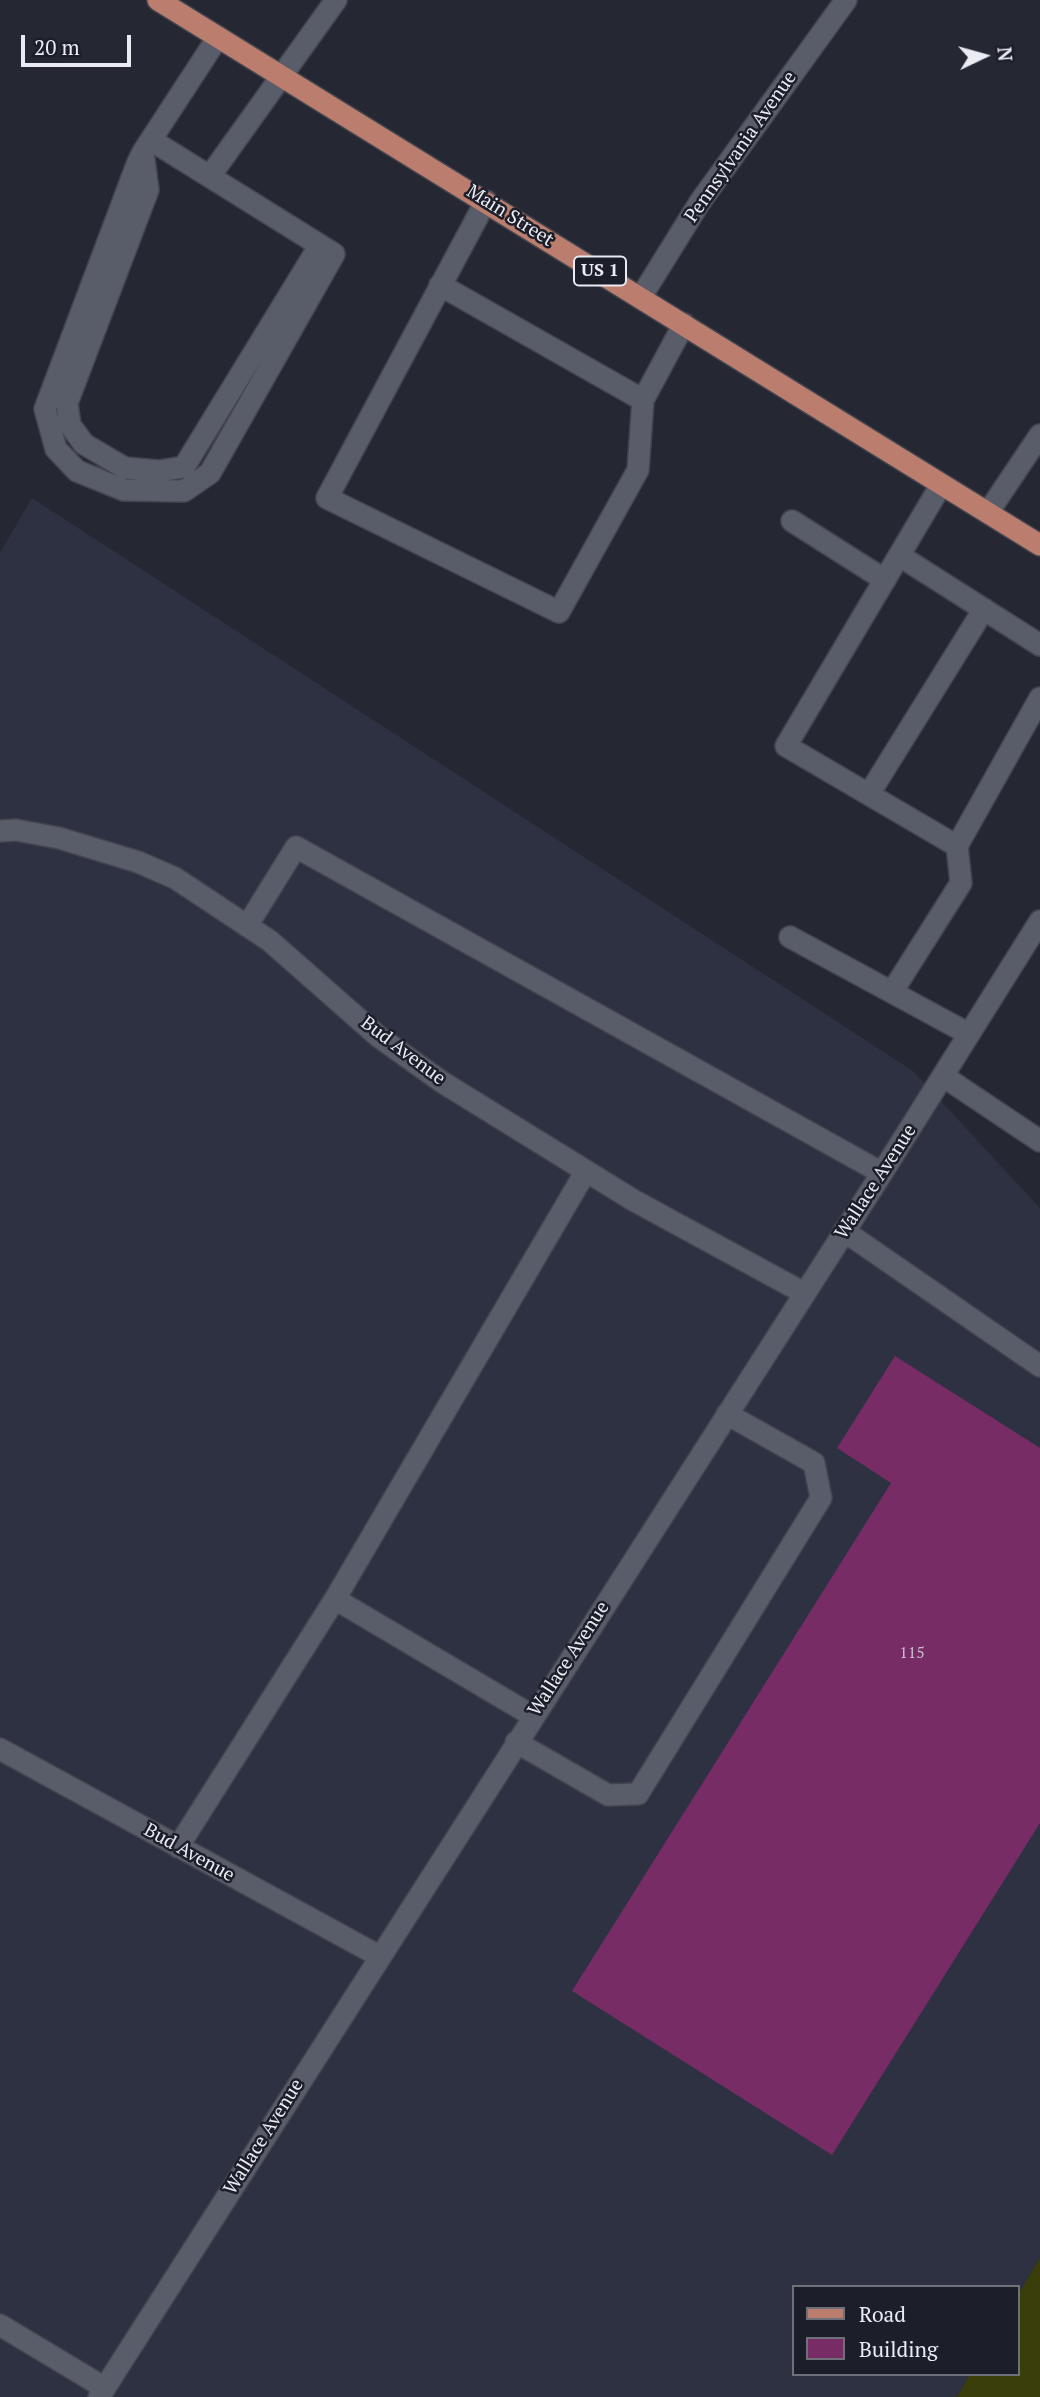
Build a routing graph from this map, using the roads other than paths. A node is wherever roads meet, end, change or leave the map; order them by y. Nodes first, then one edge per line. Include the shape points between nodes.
1 (158, 0) edge
2 (336, 0) edge
3 (846, 0) edge
4 (218, 37) junction
5 (280, 76) junction
6 (147, 146) junction
7 (210, 176) junction
8 (486, 201) junction
9 (440, 285) junction
10 (641, 297) junction
11 (684, 324) junction
12 (643, 400) junction
13 (1040, 435) edge
14 (941, 485) junction
15 (989, 510) junction
16 (792, 521) dead end
17 (1040, 545) edge
18 (900, 555) junction
19 (885, 580) junction
20 (984, 609) junction
21 (1040, 645) edge
22 (1040, 698) edge
23 (869, 794) junction
24 (0, 831) edge
25 (957, 846) junction
26 (1040, 921) edge
27 (247, 926) junction
28 (790, 937) dead end
29 (892, 992) junction
30 (969, 1034) junction
31 (943, 1076) junction
32 (1040, 1141) edge
33 (586, 1171) junction
34 (882, 1173) junction
35 (844, 1231) junction
36 (804, 1293) junction
37 (1040, 1366) edge
38 (727, 1414) junction
39 (335, 1600) junction
40 (533, 1716) junction
41 (516, 1742) junction
42 (0, 1749) edge
43 (178, 1847) junction
44 (379, 1955) junction
45 (0, 2325) edge
46 (102, 2393) edge

1 - 4 main road, Main Street / US 1
2 - 5 street
3 - 10 street, Pennsylvania Avenue via 700,202
4 - 5 main road, Main Street / US 1
4 - 6 street
5 - 7 street
5 - 8 main road, Main Street / US 1
6 - 7 street
6 - 7 street via 45,409 56,449 77,471 124,490 184,491 210,473 334,254
8 - 9 street
8 - 10 main road, Main Street / US 1
9 - 12 street
9 - 12 street via 327,498 559,611 638,470
10 - 11 main road, Main Street / US 1
11 - 12 street
11 - 14 main road, Main Street / US 1
13 - 15 street
14 - 15 main road, Main Street / US 1
14 - 18 street
15 - 17 main road, Main Street / US 1
16 - 19 street
18 - 19 street
18 - 20 street
19 - 23 street via 786,746
20 - 21 street
20 - 23 street
22 - 25 street
23 - 25 street
24 - 27 street, Bud Avenue via 59,838 138,862 175,878
25 - 29 street via 961,884
26 - 30 street, Wallace Avenue
27 - 33 street, Bud Avenue via 379,1037 442,1082
27 - 34 street via 296,847
28 - 29 street
29 - 30 street
30 - 31 street, Wallace Avenue
31 - 32 street
31 - 34 street, Wallace Avenue
33 - 36 street, Bud Avenue
33 - 39 street
34 - 35 street, Wallace Avenue
35 - 36 street, Wallace Avenue
35 - 37 street
36 - 38 street, Wallace Avenue
38 - 40 street, Wallace Avenue
38 - 41 street via 814,1463 821,1498 638,1794 608,1795
39 - 40 street
39 - 43 street
40 - 41 street, Wallace Avenue
41 - 44 street, Wallace Avenue
42 - 43 street, Bud Avenue
43 - 44 street, Bud Avenue
44 - 46 street, Wallace Avenue
45 - 46 street

